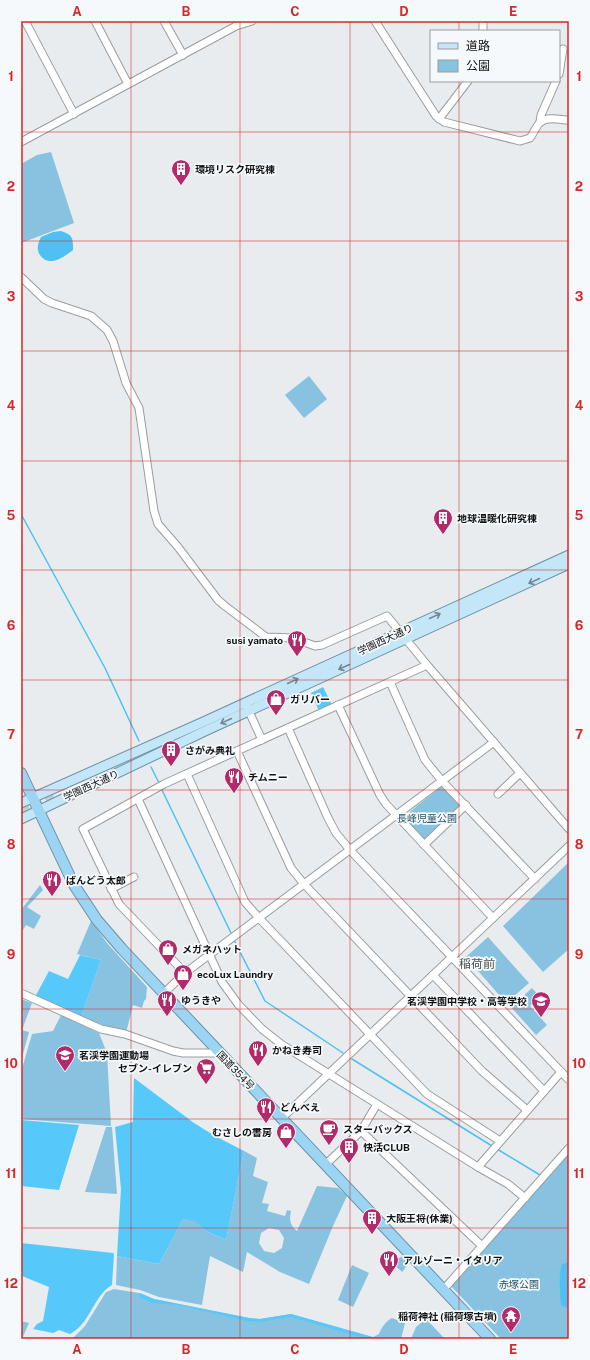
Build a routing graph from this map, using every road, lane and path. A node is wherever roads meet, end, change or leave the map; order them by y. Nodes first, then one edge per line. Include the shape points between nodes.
1 (25, 21) edge
2 (95, 21) edge
3 (164, 21) edge
4 (252, 21) edge
5 (375, 21) edge
6 (235, 24) edge
7 (563, 49) dead end
8 (182, 55) junction
9 (560, 68) edge
10 (467, 82) edge
11 (556, 82) edge
12 (128, 84) junction
13 (74, 114) junction
14 (439, 119) junction
15 (569, 120) edge
16 (540, 122) junction
17 (21, 142) edge
18 (21, 277) edge
19 (569, 556) edge
20 (569, 564) edge
21 (402, 636) junction
22 (427, 665) junction
23 (390, 682) junction
24 (338, 705) junction
25 (247, 707) junction
26 (203, 727) junction
27 (288, 728) junction
28 (262, 740) junction
29 (494, 742) junction
30 (237, 751) junction
31 (21, 773) edge
32 (520, 773) junction
33 (187, 774) junction
34 (442, 781) junction
35 (56, 794) tunnel mouth
36 (498, 794) dead end
37 (33, 798) junction
38 (138, 799) junction
39 (21, 803) edge
40 (466, 805) junction
41 (38, 810) junction
42 (396, 815) junction
43 (21, 819) edge
44 (569, 829) edge
45 (424, 845) junction
46 (569, 846) edge
47 (350, 850) junction
48 (134, 877) dead end
49 (535, 879) junction
50 (304, 884) junction
51 (111, 889) junction
52 (259, 918) junction
53 (493, 918) junction
54 (210, 954) junction
55 (452, 957) junction
56 (185, 973) junction
57 (433, 975) junction
58 (21, 993) edge
59 (163, 994) junction
60 (411, 996) junction
61 (370, 1035) junction
62 (220, 1053) junction
63 (560, 1072) junction
64 (329, 1074) junction
65 (569, 1080) edge
66 (544, 1091) junction
67 (377, 1104) junction
68 (527, 1110) junction
69 (282, 1118) junction
70 (361, 1131) junction
71 (500, 1141) junction
72 (569, 1148) edge
73 (326, 1164) junction
74 (478, 1167) junction
75 (525, 1198) junction
76 (482, 1246) junction
77 (444, 1289) junction
78 (490, 1339) edge

1 - 13 street
2 - 12 street
3 - 8 street
4 - 6 street
5 - 14 street
6 - 8 street
7 - 9 street
8 - 12 street
10 - 14 street
11 - 16 street
12 - 13 street
13 - 17 street
14 - 16 street via 520,140 530,138
15 - 16 street via 550,118
18 - 21 street via 44,299 91,316 107,330 126,383 139,408 158,524 224,606 266,637 293,638 315,646 387,616
21 -> 19 main road, 学園西大通り
20 -> 21 main road, 学園西大通り
21 - 22 street
21 - 25 main road, 学園西大通り
22 - 23 street
22 - 29 street
23 - 24 street
23 - 34 street via 425,760
24 - 27 street
24 - 42 street via 380,795
25 - 26 main road, 学園西大通り
25 - 28 street
26 - 35 main road, 学園西大通り via 195,728
26 - 37 main road, 学園西大通り
26 - 41 main road, 学園西大通り
27 - 28 street
27 - 47 street via 328,818
28 - 30 street
29 - 32 street
29 - 34 street
30 - 33 street
30 - 50 street via 283,854
31 - 37 highway, 国道354号
32 - 36 street
32 - 44 street
33 - 38 street
33 - 52 street via 245,902
34 - 40 street
34 - 42 street
37 - 39 main road, 学園西大通り
37 - 41 highway, 国道354号
38 - 51 street via 83,829
38 - 54 street
40 - 45 street
40 - 49 street
41 - 43 main road, 学園西大通り
41 - 59 highway, 国道354号 via 81,897 107,932
42 - 45 street
42 - 47 street
45 - 53 street
46 - 49 street
47 - 50 street
47 - 55 street
48 - 51 street
49 - 53 street
50 - 52 street
50 - 60 street
51 - 56 street via 119,904
52 - 54 street
52 - 61 street
53 - 55 street
54 - 56 street
54 - 64 street via 227,990 262,1029
55 - 57 street
55 - 63 street
56 - 59 street
57 - 60 street
57 - 66 street
58 - 62 street via 101,1029 125,1034 173,1051
59 - 62 highway, 国道354号
60 - 61 street
60 - 68 street via 482,1071
61 - 64 street
61 - 71 street via 427,1094
62 - 69 highway, 国道354号
63 - 65 street
63 - 66 street
64 - 67 street
64 - 69 street
66 - 68 street
67 - 70 street
67 - 74 street
68 - 71 street
69 - 73 highway, 国道354号
70 - 73 street
70 - 76 street
71 - 74 street
72 - 75 street
73 - 77 highway, 国道354号
74 - 75 street via 508,1184
75 - 76 street
76 - 77 street
77 - 78 highway, 国道354号

